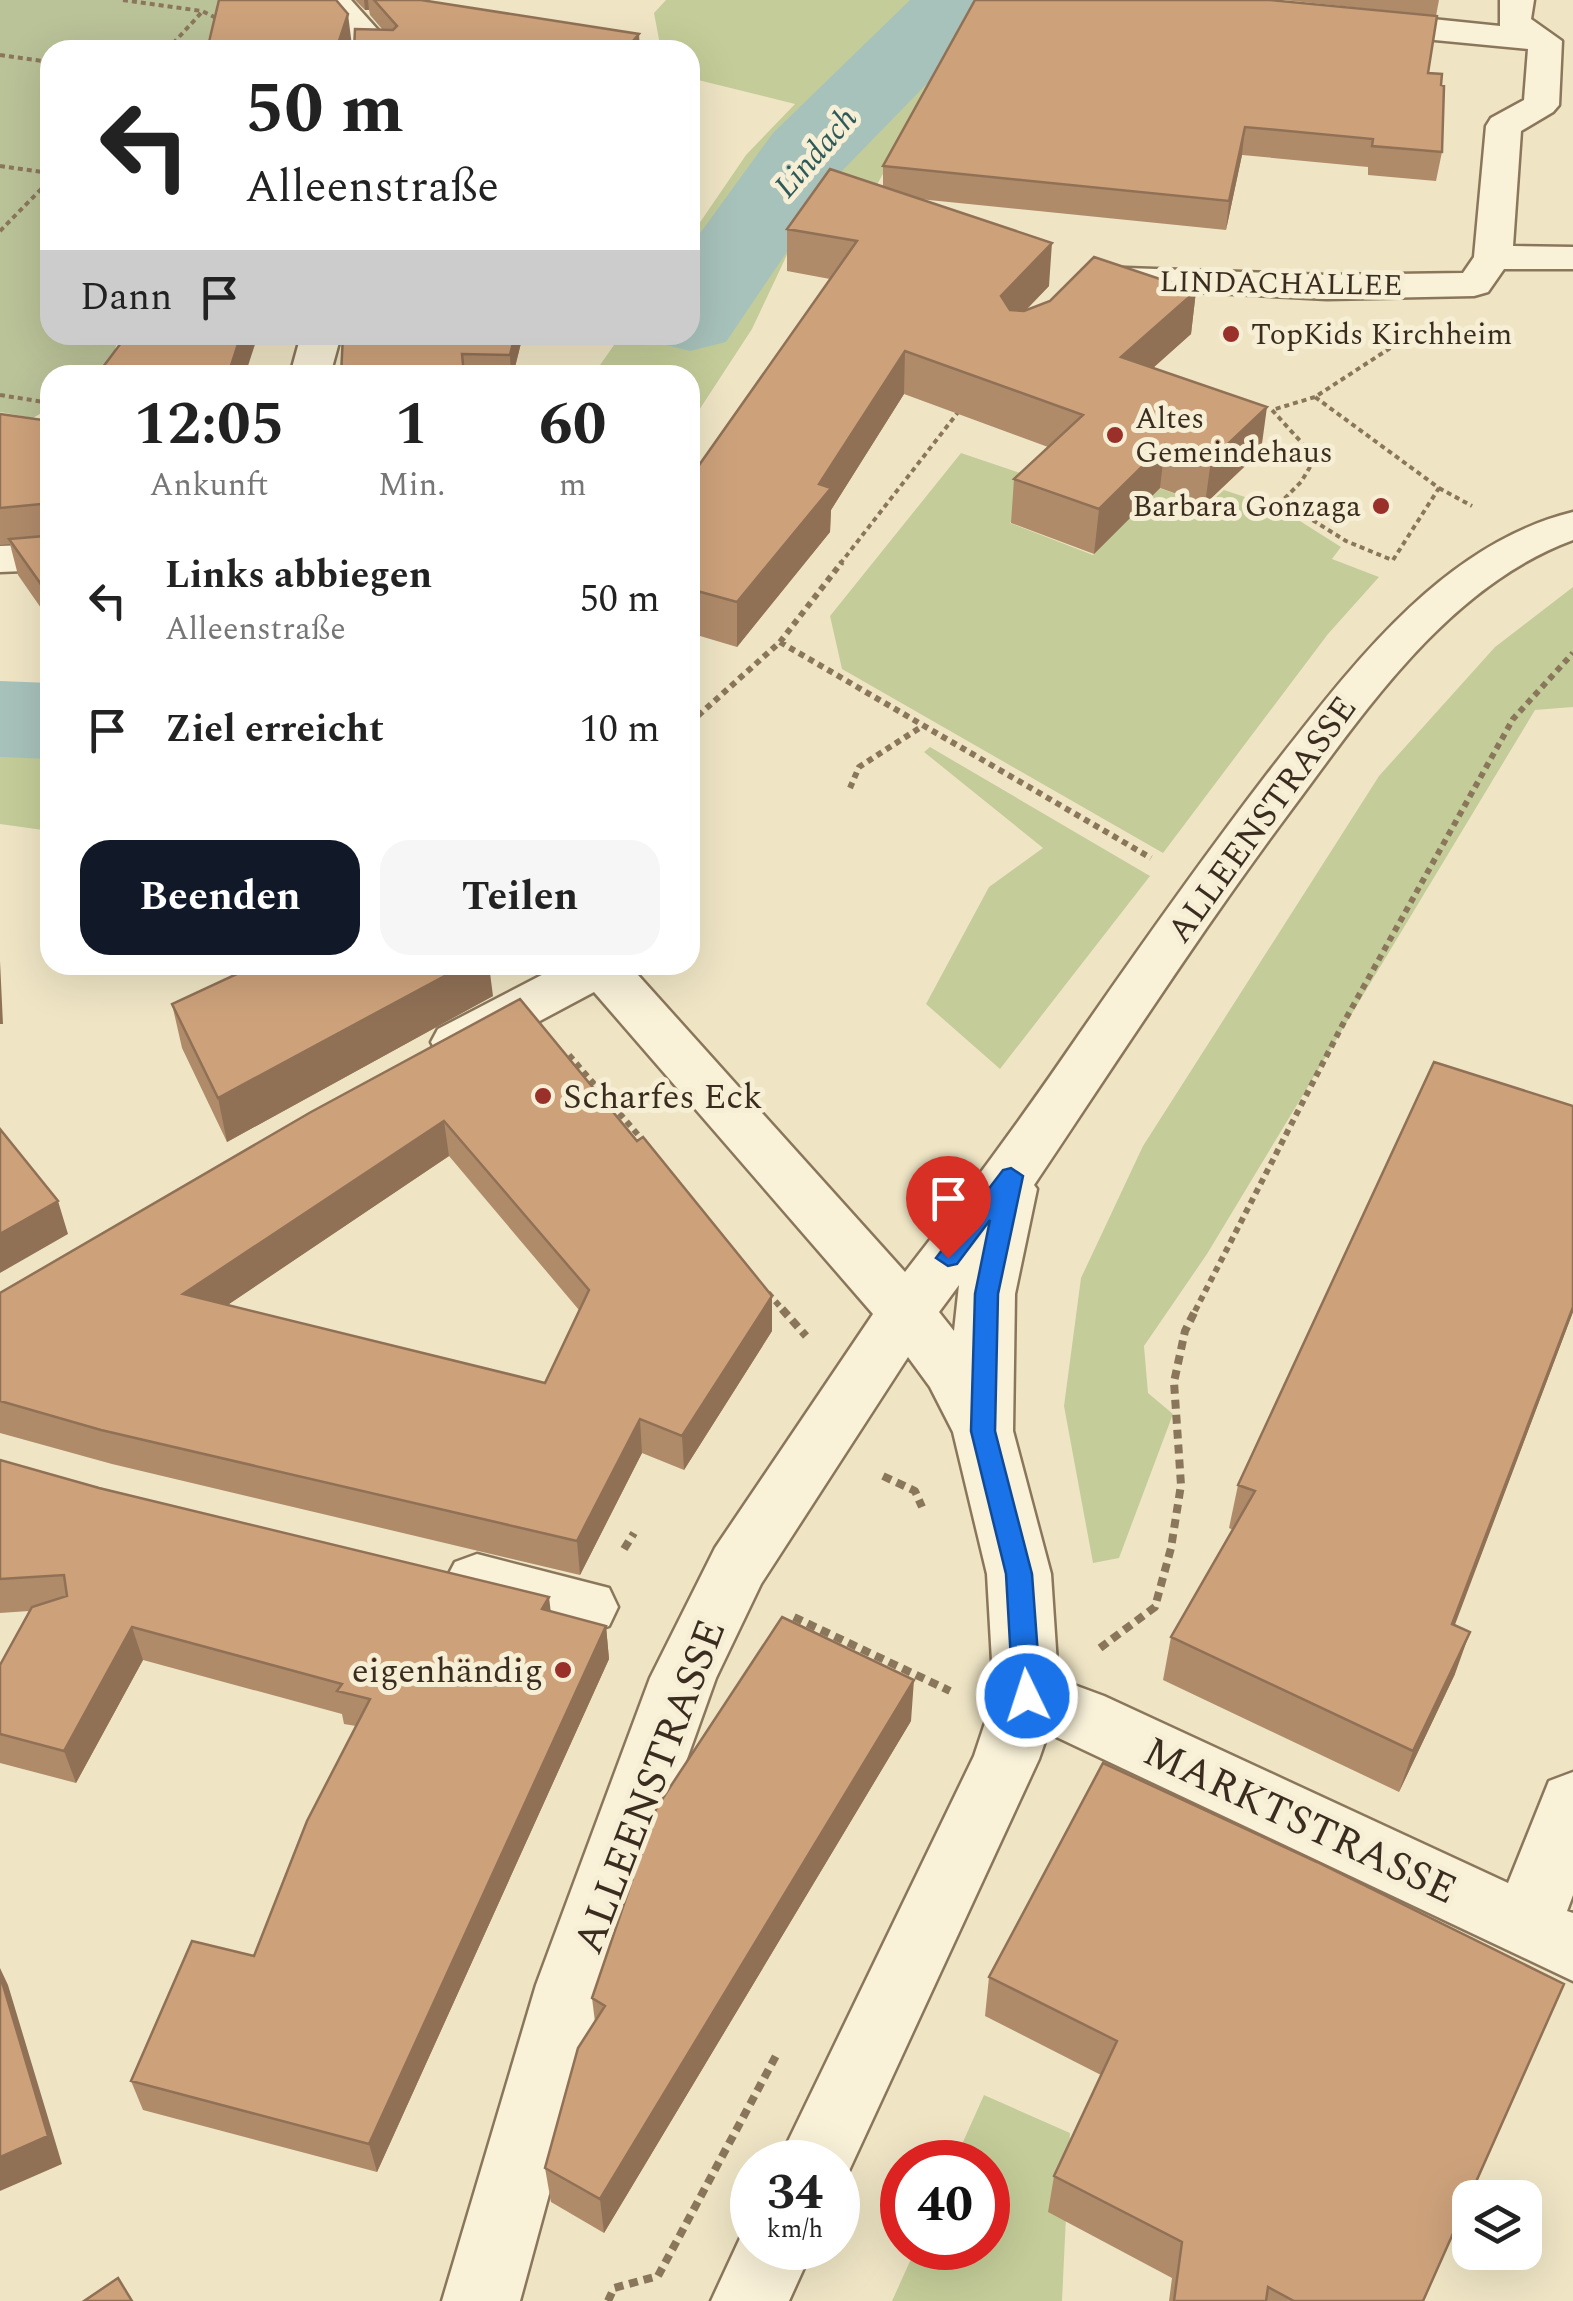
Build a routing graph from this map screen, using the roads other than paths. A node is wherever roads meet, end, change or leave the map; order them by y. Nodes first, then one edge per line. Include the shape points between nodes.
1 (332, 0) edge
2 (1517, 0) edge
3 (1229, 5) edge
4 (369, 40) edge
5 (1546, 42) junction
6 (1573, 258) edge
7 (1483, 271) junction
8 (1072, 290) edge
9 (1573, 524) edge
10 (40, 557) edge
11 (0, 559) edge
12 (582, 975) edge
13 (608, 975) edge
14 (420, 1062) edge
15 (1011, 1176) junction
16 (906, 1312) junction
17 (983, 1431) junction
18 (415, 1566) edge
19 (586, 1607) dead end
20 (1027, 1696) junction
21 (1573, 1802) edge
22 (1550, 1937) edge
23 (825, 2140) edge
24 (764, 2270) edge
25 (480, 2301) edge
26 (749, 2301) edge

1 - 4 street
2 - 5 street via 1514,22
3 - 5 street
5 - 7 street via 1541,105 1504,126
6 - 7 street, LINDACHALLEE
7 - 8 street, LINDACHALLEE via 1327,287 1085,277
9 - 15 street, ALLEENSTRASSE via 1457,589 1366,678 1210,882
10 - 11 street
12 - 14 street
13 - 16 street
15 - 16 street, ALLEENSTRASSE
15 - 17 street, ALLEENSTRASSE via 986,1294
16 - 17 street, ALLEENSTRASSE via 952,1372
16 - 25 street, ALLEENSTRASSE via 737,1567 684,1678 571,1985
17 - 20 street, ALLEENSTRASSE via 1019,1574
18 - 19 street
20 - 22 street, MARKTSTRASSE
20 - 23 street, ALLEENSTRASSE via 1006,1759
21 - 22 street
24 - 26 street

